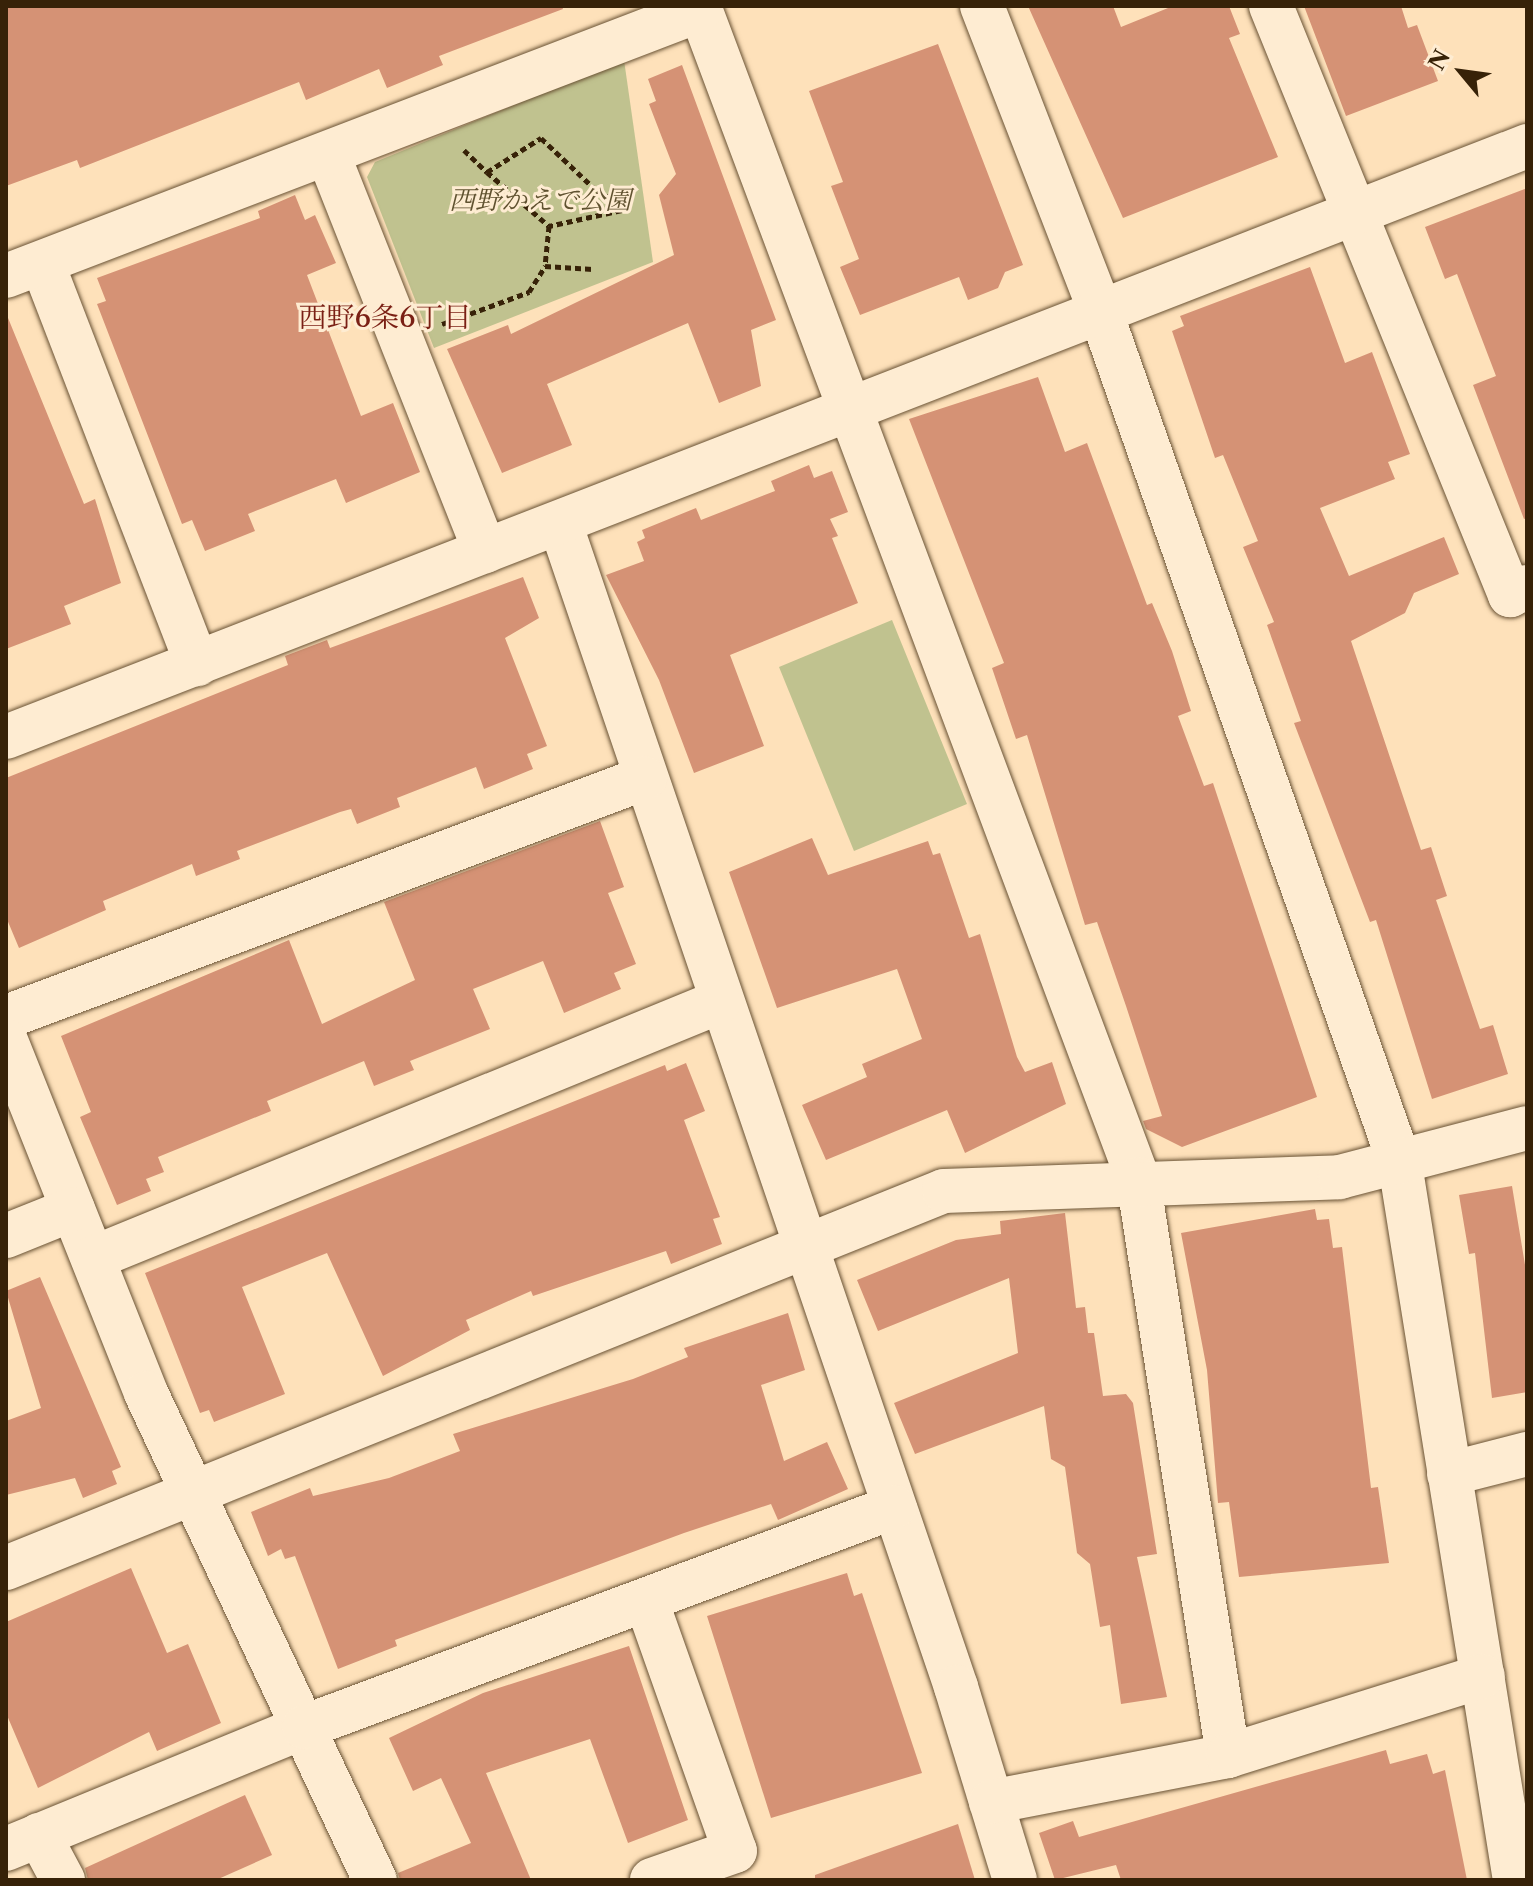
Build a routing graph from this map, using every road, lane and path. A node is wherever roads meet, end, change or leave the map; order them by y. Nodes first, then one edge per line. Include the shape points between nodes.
1 (982, 6) edge
2 (1271, 6) edge
3 (699, 8) edge
4 (428, 117) junction
5 (1527, 146) edge
6 (329, 157) junction
7 (487, 172) junction
8 (1358, 213) junction
9 (549, 226) junction
10 (545, 266) junction
11 (593, 269) dead end
12 (25, 271) edge
13 (1101, 313) junction
14 (400, 339) junction
15 (853, 410) junction
16 (560, 523) junction
17 (485, 551) junction
18 (1527, 587) edge
19 (197, 664) junction
20 (6, 737) edge
21 (645, 778) junction
22 (719, 1002) junction
23 (6, 1017) edge
24 (6, 1041) edge
25 (1527, 1128) edge
26 (1400, 1164) junction
27 (1138, 1179) junction
28 (73, 1209) junction
29 (6, 1236) edge
30 (804, 1248) junction
31 (93, 1258) junction
32 (1527, 1454) edge
33 (1449, 1474) junction
34 (194, 1493) junction
35 (894, 1507) junction
36 (6, 1568) edge
37 (646, 1600) junction
38 (1483, 1676) junction
39 (304, 1727) junction
40 (1228, 1756) junction
41 (991, 1802) junction
42 (22, 1842) edge
43 (63, 1880) edge
44 (375, 1880) edge
45 (652, 1880) edge
46 (1015, 1880) edge
47 (1515, 1880) edge

1 - 13 street
2 - 8 street
3 - 4 street
3 - 15 street
4 - 6 street
4 - 7 path
5 - 8 street
6 - 12 street
6 - 14 street
7 - 9 path
7 - 9 path via 541,138 597,191 631,208
8 - 13 street
8 - 18 street via 1510,595
9 - 10 path
10 - 11 path
10 - 14 path via 529,292
12 - 19 street
13 - 15 street
13 - 26 street
14 - 17 street
15 - 16 street
15 - 27 street
16 - 17 street
16 - 21 street
17 - 19 street
19 - 20 street
21 - 22 street
21 - 23 street
22 - 30 street
22 - 31 street
24 - 28 street
25 - 26 street
26 - 27 street via 1340,1177
26 - 33 street
27 - 30 street via 944,1191
27 - 40 street
28 - 29 street
28 - 31 street
30 - 34 street
30 - 35 street
31 - 34 street
32 - 33 street
33 - 38 street
34 - 36 street
34 - 39 street
35 - 37 street
35 - 41 street
37 - 39 street
37 - 45 street via 735,1851
38 - 40 street
38 - 47 street
39 - 42 street
39 - 44 street
40 - 41 street
41 - 46 street
42 - 43 street

